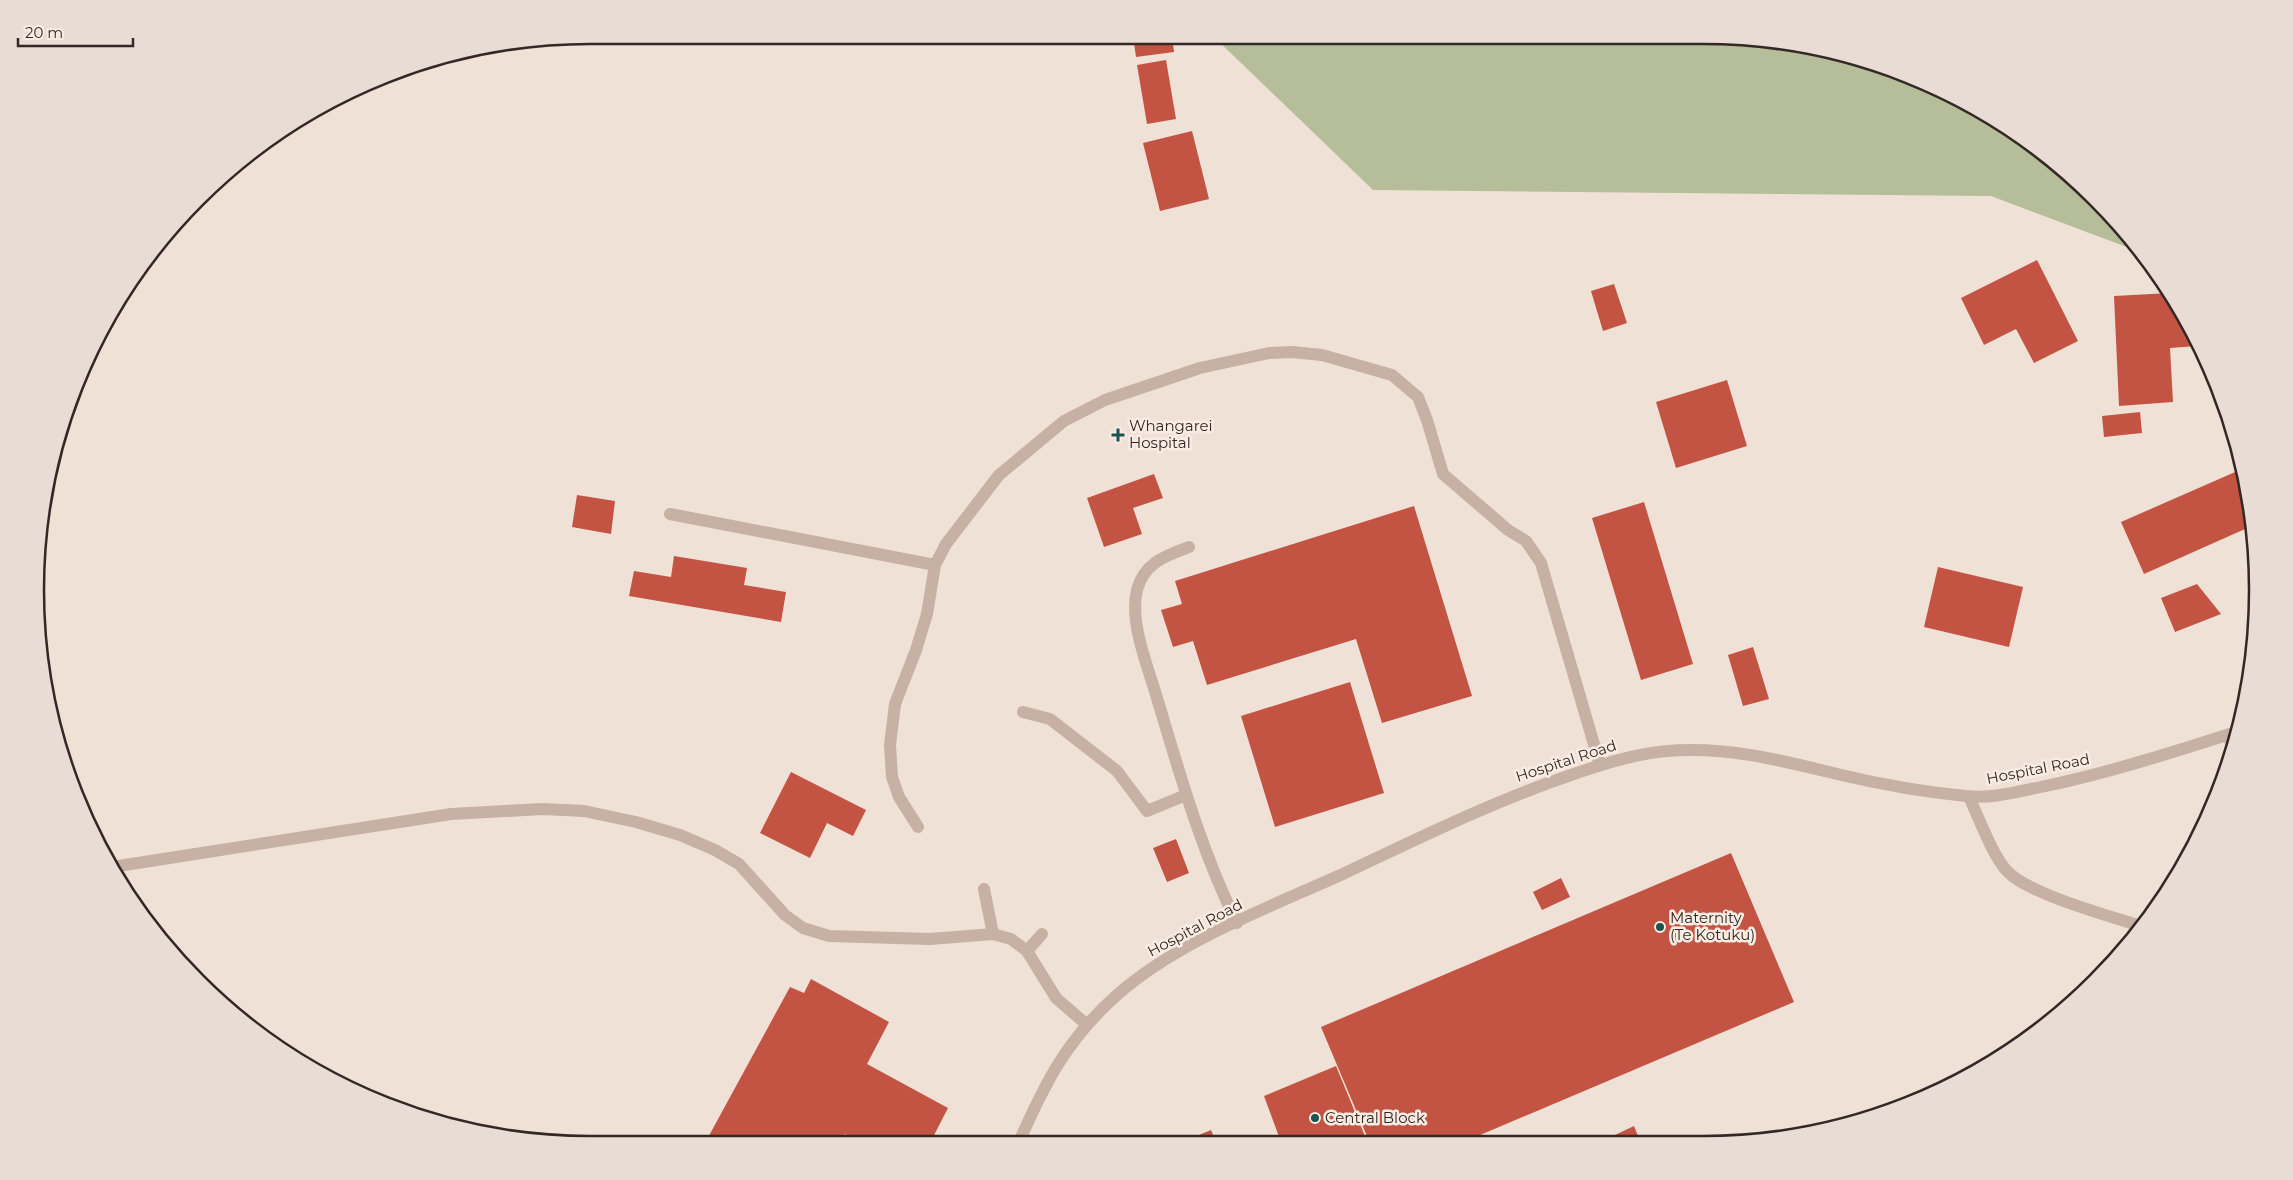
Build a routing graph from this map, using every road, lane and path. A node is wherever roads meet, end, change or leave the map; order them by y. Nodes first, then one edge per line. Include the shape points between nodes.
1 (670, 514) dead end
2 (1189, 547) dead end
3 (935, 565) junction
4 (1023, 712) dead end
5 (2230, 734) edge
6 (1600, 765) junction
7 (1186, 794) junction
8 (1970, 797) junction
9 (918, 826) dead end
10 (119, 867) edge
11 (984, 889) dead end
12 (1237, 923) junction
13 (2135, 924) edge
14 (993, 934) junction
15 (1042, 934) dead end
16 (1027, 951) junction
17 (1086, 1024) junction
18 (1021, 1136) edge

1 - 3 street
2 - 7 street via 1159,559 1144,572 1137,591 1135,613
3 - 6 street via 946,544 999,475 1064,421 1105,400 1200,368 1269,353 1322,355 1392,375 1418,397 1443,474 1508,530 1526,541 1541,563
3 - 9 street via 924,623 895,704 890,744 892,778 899,797
4 - 7 street via 1050,719 1117,771 1147,811
5 - 8 street, Hospital Road via 2067,782 2008,794
6 - 8 street, Hospital Road via 1669,750 1728,750 1782,759 1858,778
6 - 12 street, Hospital Road via 1524,791
7 - 12 street via 1219,887
8 - 13 street via 2008,873 2035,888
10 - 14 street via 451,814 542,809 584,811 680,835 715,850 739,864 785,916 803,928 829,936 921,939
11 - 14 street
12 - 17 street, Hospital Road via 1141,974
14 - 16 street via 1011,938
15 - 16 street
16 - 17 street via 1056,998
17 - 18 street, Hospital Road via 1042,1090

